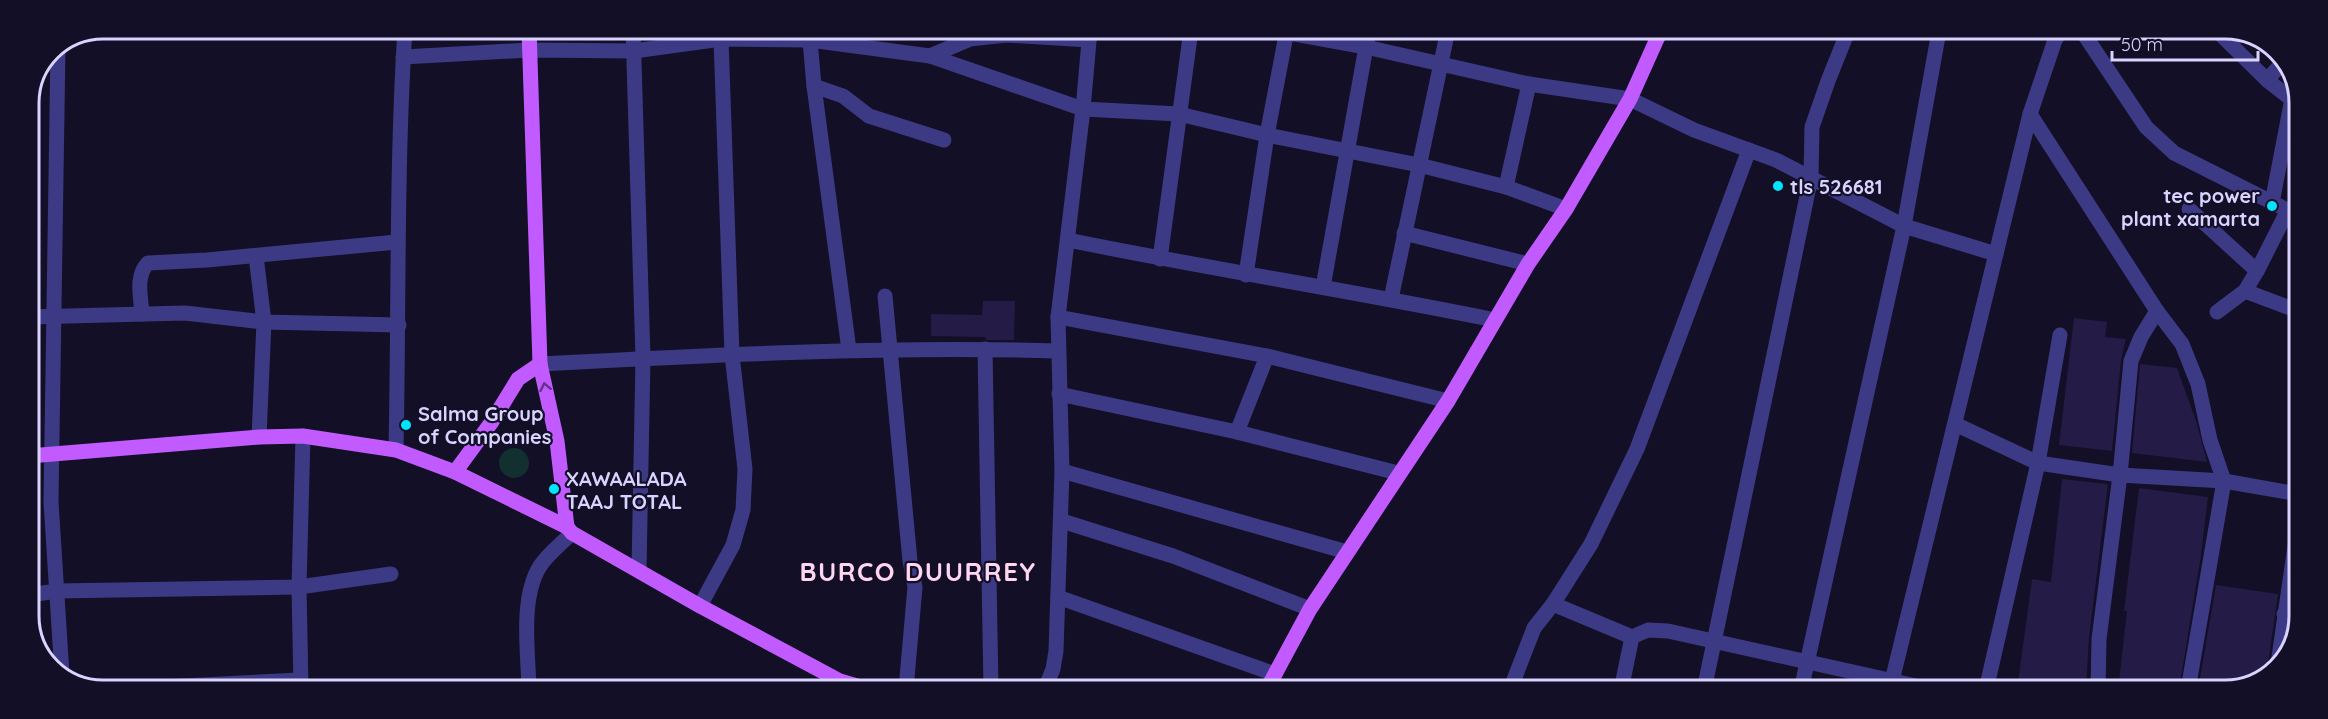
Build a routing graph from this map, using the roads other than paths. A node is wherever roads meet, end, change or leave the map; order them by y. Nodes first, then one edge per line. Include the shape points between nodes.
1 (404, 39) edge
2 (529, 39) edge
3 (633, 39) edge
4 (696, 39) edge
5 (722, 39) edge
6 (795, 39) edge
7 (970, 39) edge
8 (1090, 39) edge
9 (1190, 39) edge
10 (1281, 39) edge
11 (1324, 39) edge
12 (1367, 39) edge
13 (1446, 39) edge
14 (1657, 39) edge
15 (1845, 39) edge
16 (1938, 39) edge
17 (2056, 39) edge
18 (2087, 39) edge
19 (2225, 39) edge
20 (810, 40) junction
21 (1366, 47) junction
22 (530, 50) junction
23 (634, 51) junction
24 (930, 56) junction
25 (403, 57) junction
26 (58, 58) edge
27 (1442, 64) junction
28 (2278, 67) edge
29 (2267, 80) junction
30 (1529, 84) junction
31 (814, 86) junction
32 (2289, 96) edge
33 (1630, 99) junction
34 (1083, 109) junction
35 (1179, 114) junction
36 (2030, 114) junction
37 (2289, 131) edge
38 (1267, 135) junction
39 (944, 140) dead end
40 (1347, 150) junction
41 (1749, 150) junction
42 (1419, 165) junction
43 (1811, 177) junction
44 (1506, 186) junction
45 (2272, 202) junction
46 (1566, 209) junction
47 (2189, 209) dead end
48 (2289, 211) edge
49 (2289, 219) edge
50 (1904, 226) junction
51 (1404, 233) junction
52 (1068, 240) junction
53 (398, 242) junction
54 (1996, 254) junction
55 (256, 256) junction
56 (1160, 259) junction
57 (1528, 264) junction
58 (2257, 271) junction
59 (1246, 275) junction
60 (1323, 287) junction
61 (2245, 291) junction
62 (885, 296) dead end
63 (1391, 299) junction
64 (2289, 307) edge
65 (2157, 311) junction
66 (2217, 312) dead end
67 (142, 314) junction
68 (39, 317) edge
69 (1058, 317) junction
70 (55, 318) junction
71 (1496, 320) junction
72 (264, 322) junction
73 (399, 325) junction
74 (2060, 335) dead end
75 (985, 349) junction
76 (849, 350) junction
77 (889, 350) junction
78 (1058, 351) junction
79 (732, 355) junction
80 (1267, 356) junction
81 (643, 358) junction
82 (540, 364) junction
83 (1059, 394) junction
84 (1448, 401) junction
85 (1954, 423) junction
86 (1237, 432) junction
87 (303, 436) junction
88 (259, 437) junction
89 (396, 450) junction
90 (51, 454) junction
91 (39, 455) edge
92 (2038, 463) junction
93 (455, 471) junction
94 (1062, 471) junction
95 (1398, 474) junction
96 (2120, 475) junction
97 (2224, 481) junction
98 (2289, 492) edge
99 (1062, 521) junction
100 (570, 530) junction
101 (1347, 552) junction
102 (639, 570) junction
103 (392, 574) dead end
104 (2289, 582) edge
105 (299, 587) junction
106 (57, 591) junction
107 (39, 594) edge
108 (1058, 597) junction
109 (1553, 604) junction
110 (700, 606) junction
111 (1310, 609) junction
112 (2284, 614) junction
113 (2289, 620) edge
114 (1632, 637) junction
115 (1714, 642) junction
116 (2280, 648) edge
117 (1808, 661) junction
118 (61, 664) edge
119 (1275, 675) junction
120 (300, 680) edge
121 (529, 680) edge
122 (830, 680) edge
123 (907, 680) edge
124 (991, 680) edge
125 (1049, 680) edge
126 (1272, 680) edge
127 (1514, 680) edge
128 (1623, 680) edge
129 (1706, 680) edge
130 (1803, 680) edge
131 (1888, 680) edge
132 (1892, 680) edge
133 (1988, 680) edge
134 (2098, 680) edge
135 (2189, 680) edge

1 - 25 street
2 - 22 main road
3 - 23 street
4 - 23 street
5 - 79 street
6 - 20 street
7 - 24 street
8 - 34 street
9 - 35 street
10 - 38 street
11 - 21 street
12 - 21 street
13 - 27 street
14 - 33 main road
15 - 43 street via 1812,127
16 - 50 street
17 - 36 street
18 - 45 street via 2146,127 2174,153
19 - 29 street
20 - 24 street
20 - 31 street
21 - 27 street
21 - 40 street
22 - 23 street
22 - 25 street
22 - 82 main road
23 - 81 street
24 - 34 street
25 - 53 street
26 - 70 street
27 - 30 street
27 - 42 street
28 - 29 street
29 - 32 street
30 - 33 street
30 - 44 street
31 - 39 street via 843,96 869,116
31 - 76 street
33 - 41 street via 1694,130
33 - 46 main road
34 - 35 street
34 - 52 street
35 - 38 street
35 - 56 street
36 - 54 street
36 - 65 street
37 - 45 street
38 - 40 street
38 - 59 street
40 - 42 street
40 - 60 street
41 - 43 street
41 - 109 street via 1637,449 1591,544
42 - 44 street
42 - 51 street
43 - 50 street
43 - 115 street
44 - 46 street
45 - 48 street
46 - 57 main road
47 - 58 street
49 - 58 street
50 - 54 street
50 - 117 street
51 - 57 street
51 - 63 street
52 - 56 street
52 - 69 street
53 - 55 street
53 - 73 street
54 - 85 street
55 - 67 street via 148,263 140,276
55 - 72 street
56 - 59 street
57 - 71 main road
58 - 61 street
59 - 60 street
60 - 63 street
61 - 64 street
61 - 66 street
62 - 77 street
63 - 71 street
65 - 96 street via 2131,361
65 - 97 street via 2191,363
67 - 70 street
67 - 72 street via 185,313
68 - 70 street
69 - 78 street
69 - 80 street
70 - 90 street
71 - 84 main road
72 - 73 street
72 - 88 street
73 - 89 street
74 - 92 street
75 - 77 street
75 - 78 street
75 - 124 street
76 - 77 street
76 - 79 street
77 - 123 street via 915,587
78 - 83 street
79 - 81 street
79 - 110 street via 745,469 743,510 733,545
80 - 84 street
80 - 86 street
81 - 82 street
81 - 102 street
82 - 93 main road via 518,379
100 -> 82 main road via 557,441
83 - 86 street
83 - 94 street
84 - 95 main road
85 - 92 street
85 - 132 street
86 - 95 street
87 - 88 main road
87 - 89 main road
87 - 105 street
88 - 90 main road
89 - 93 main road
90 - 91 main road
90 - 106 street
92 - 96 street
92 - 133 street
93 - 100 main road
94 - 99 street
94 - 101 street
95 - 101 main road
96 - 97 street
96 - 134 street via 2099,639
97 - 98 street
97 - 135 street
99 - 108 street
99 - 111 street via 1173,556
100 - 102 main road
100 - 121 street via 541,564 532,582 528,602
101 - 111 main road
102 - 110 main road
103 - 105 street
104 - 112 street
105 - 106 street
105 - 120 street
106 - 107 street
106 - 118 street
108 - 119 street
108 - 125 street via 1056,651
109 - 114 street
109 - 127 street via 1534,628
110 - 122 main road
111 - 119 main road
112 - 113 street
112 - 116 street
114 - 115 street via 1658,630
114 - 128 street
115 - 117 street
115 - 129 street
117 - 130 street
117 - 131 street
119 - 126 main road

